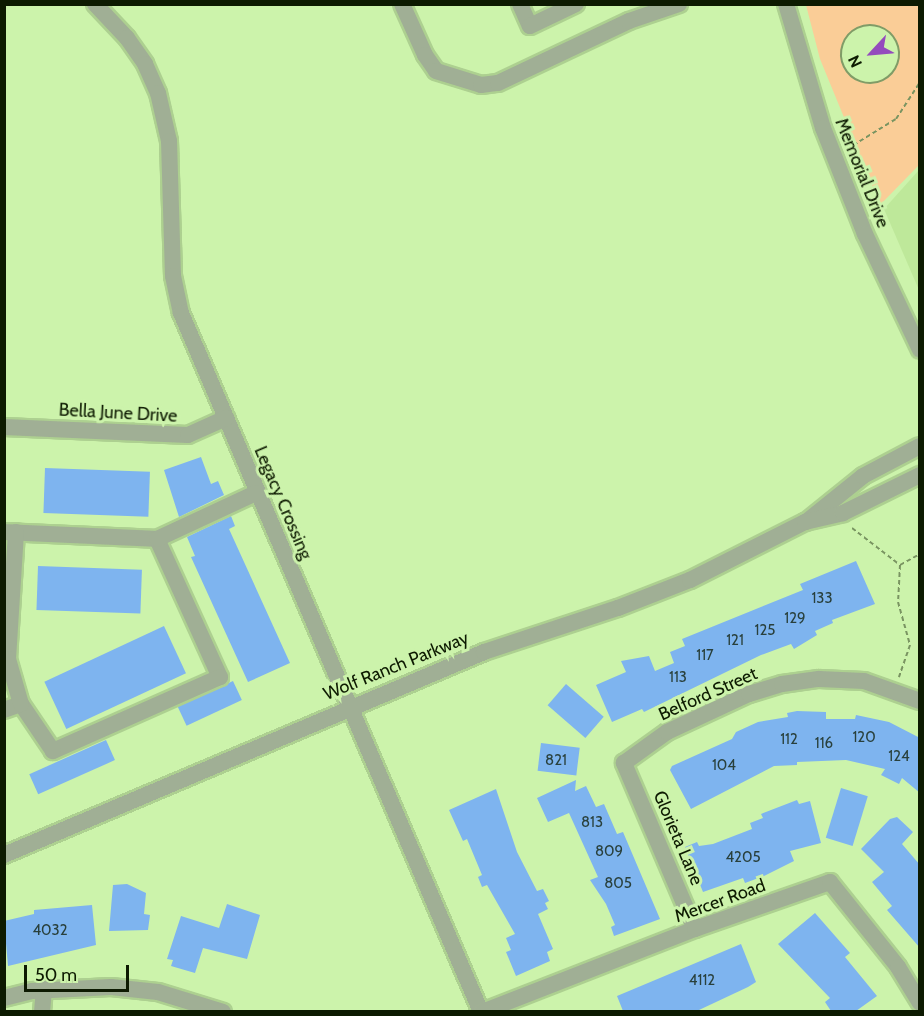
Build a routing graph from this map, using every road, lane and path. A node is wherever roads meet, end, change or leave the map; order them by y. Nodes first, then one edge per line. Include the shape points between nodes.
1 (95, 4) edge
2 (402, 4) edge
3 (520, 4) edge
4 (576, 4) edge
5 (679, 4) edge
6 (786, 4) edge
7 (920, 82) edge
8 (833, 155) junction
9 (920, 351) edge
10 (226, 418) junction
11 (4, 427) edge
12 (920, 446) edge
13 (920, 475) edge
14 (256, 493) junction
15 (806, 522) junction
16 (852, 528) dead end
17 (10, 532) edge
18 (157, 539) junction
19 (920, 554) edge
20 (900, 565) junction
21 (899, 677) dead end
22 (920, 701) edge
23 (350, 706) junction
24 (13, 707) edge
25 (624, 763) joint
26 (4, 855) edge
27 (695, 929) junction
28 (44, 989) junction
29 (4, 998) edge
30 (920, 1004) edge
31 (42, 1011) edge
32 (223, 1011) edge
33 (482, 1011) edge

1 - 10 street, Legacy Crossing via 146,64 158,93 169,141 173,276 181,313
2 - 5 street via 424,55 436,71 481,85 498,83 629,21
3 - 4 street via 530,26
6 - 8 street, Memorial Drive via 804,74
7 - 8 path via 896,119
8 - 9 street, Memorial Drive
10 - 11 street, Bella June Drive via 188,435
10 - 14 street, Legacy Crossing
12 - 15 street, Wolf Ranch Parkway via 863,476
13 - 15 street, Wolf Ranch Parkway via 843,513
14 - 18 street
14 - 23 street, Legacy Crossing
15 - 23 street, Wolf Ranch Parkway via 690,580 484,652
16 - 20 path
17 - 18 street
17 - 24 street via 8,659
18 - 24 street via 220,676 53,751
19 - 20 path
20 - 21 path via 898,602 910,645
22 - 25 street, Belford Street via 864,681 819,679 782,684 749,694 667,732
23 - 26 street, Wolf Ranch Parkway
23 - 33 street, Legacy Crossing
25 - 27 street, Glorieta Lane
27 - 30 street, Mercer Road via 830,882 898,967
27 - 33 street, Mercer Road
28 - 29 street
28 - 31 street
28 - 32 street via 111,987 146,991

